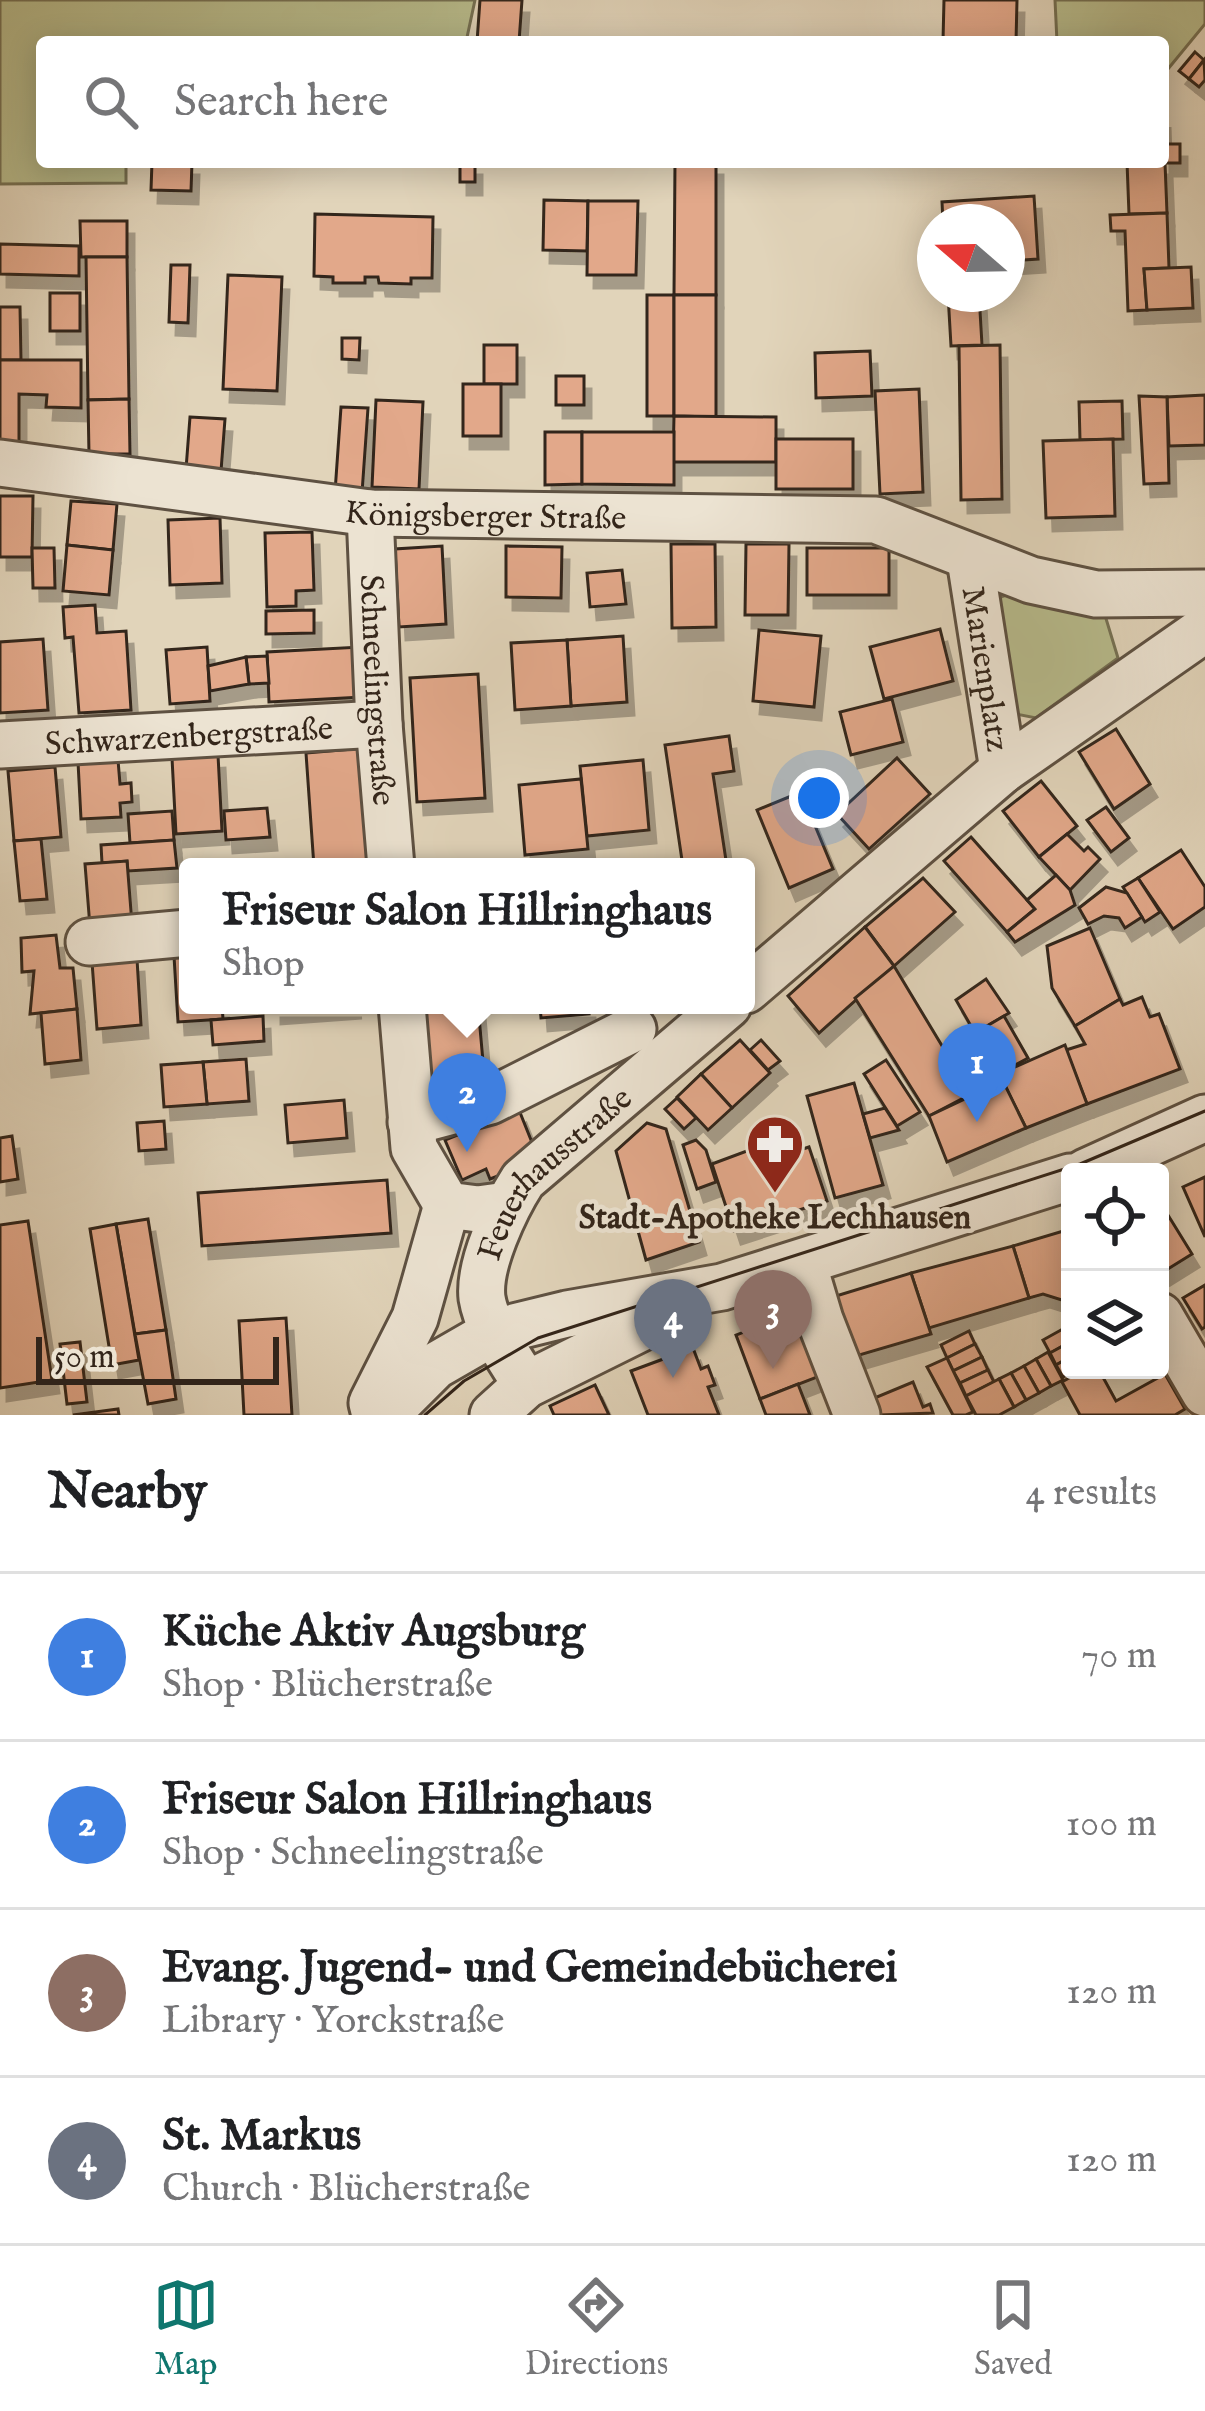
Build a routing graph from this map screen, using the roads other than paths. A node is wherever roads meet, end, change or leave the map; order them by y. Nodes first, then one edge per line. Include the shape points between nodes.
1 (0, 463) edge
2 (370, 513) junction
3 (970, 559) junction
4 (1205, 593) edge
5 (1205, 629) edge
6 (379, 724) junction
7 (0, 745) edge
8 (1003, 770) junction
9 (390, 858) edge
10 (179, 934) edge
11 (89, 942) dead end
12 (755, 982) edge
13 (403, 1014) edge
14 (717, 1014) edge
15 (633, 1029) dead end
16 (1205, 1118) edge
17 (411, 1122) junction
18 (1108, 1163) edge
19 (1061, 1180) edge
20 (447, 1205) junction
21 (507, 1205) junction
22 (803, 1263) junction
23 (722, 1287) junction
24 (494, 1332) junction
25 (1169, 1332) edge
26 (526, 1384) junction
27 (1205, 1394) edge
28 (375, 1415) edge
29 (386, 1415) edge
30 (493, 1415) edge
31 (857, 1415) edge

1 - 2 street, Königsberger Straße
2 - 3 street, Königsberger Straße via 876,520
2 - 6 street, Schneelingstraße
3 - 4 street, Marienplatz via 1096,594
3 - 8 street, Marienplatz
5 - 8 street, Marienplatz
6 - 7 street, Schwarzenbergstraße
6 - 9 street, Schneelingstraße
8 - 12 street
10 - 11 street
13 - 17 street
14 - 21 street, Feuerhausstraße via 523,1180
15 - 17 street via 490,1101
16 - 18 street
17 - 20 street via 414,1148
19 - 22 street
20 - 21 street
20 - 28 street, Feuerhausstraße via 415,1318 372,1403
21 - 24 street, Feuerhausstraße via 482,1291
22 - 23 street
22 - 31 street
23 - 24 street
23 - 26 street
24 - 26 street, Feuerhausstraße
24 - 29 street via 435,1366
25 - 27 street
26 - 30 street

